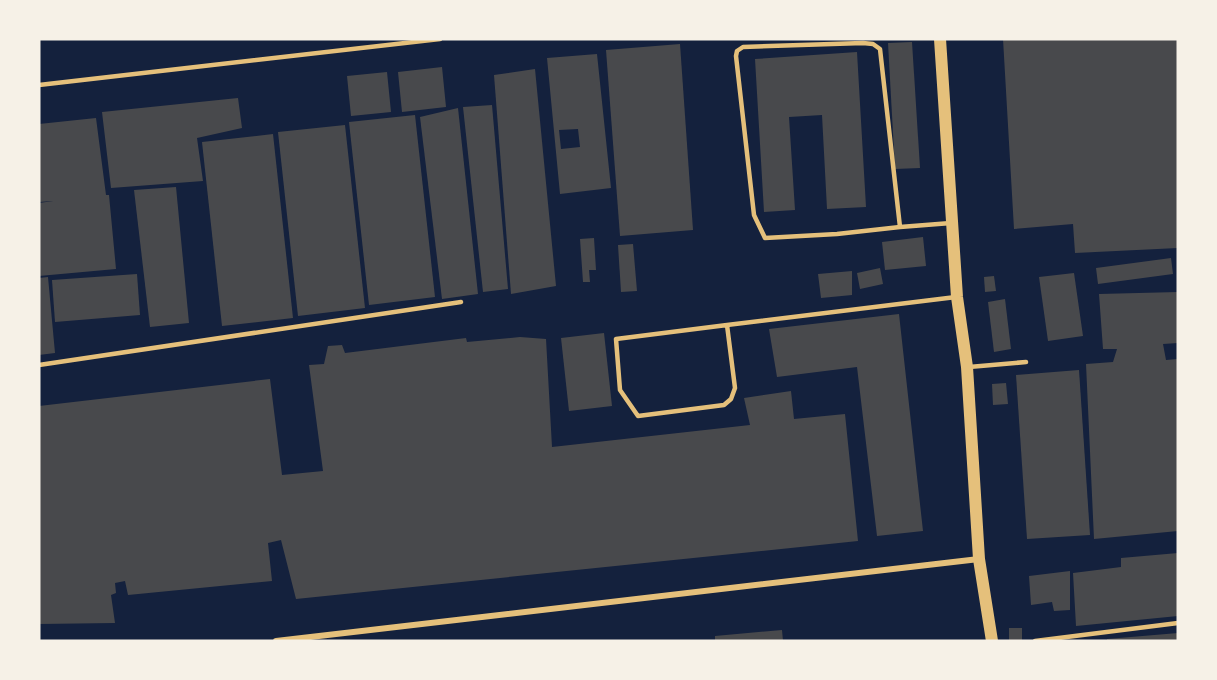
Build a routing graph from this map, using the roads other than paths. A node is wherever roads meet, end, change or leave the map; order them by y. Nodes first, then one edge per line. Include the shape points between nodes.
1 (440, 39) edge
2 (940, 39) edge
3 (39, 85) edge
4 (952, 223) junction
5 (900, 227) junction
6 (957, 297) junction
7 (461, 302) dead end
8 (728, 325) junction
9 (1026, 362) dead end
10 (39, 365) edge
11 (966, 367) junction
12 (979, 559) junction
13 (1178, 623) edge
14 (276, 641) edge
15 (992, 641) edge
16 (1035, 641) edge

1 - 3 lane
2 - 4 main road
4 - 5 lane
4 - 6 main road
5 - 5 lane via 880,49 863,43 743,47 737,51 754,214 765,238
6 - 8 lane
6 - 11 main road
7 - 10 lane
8 - 8 lane via 735,388 731,399 724,405 638,416 620,390 616,339
9 - 11 lane
11 - 12 main road
12 - 14 street
12 - 15 main road
13 - 16 lane

